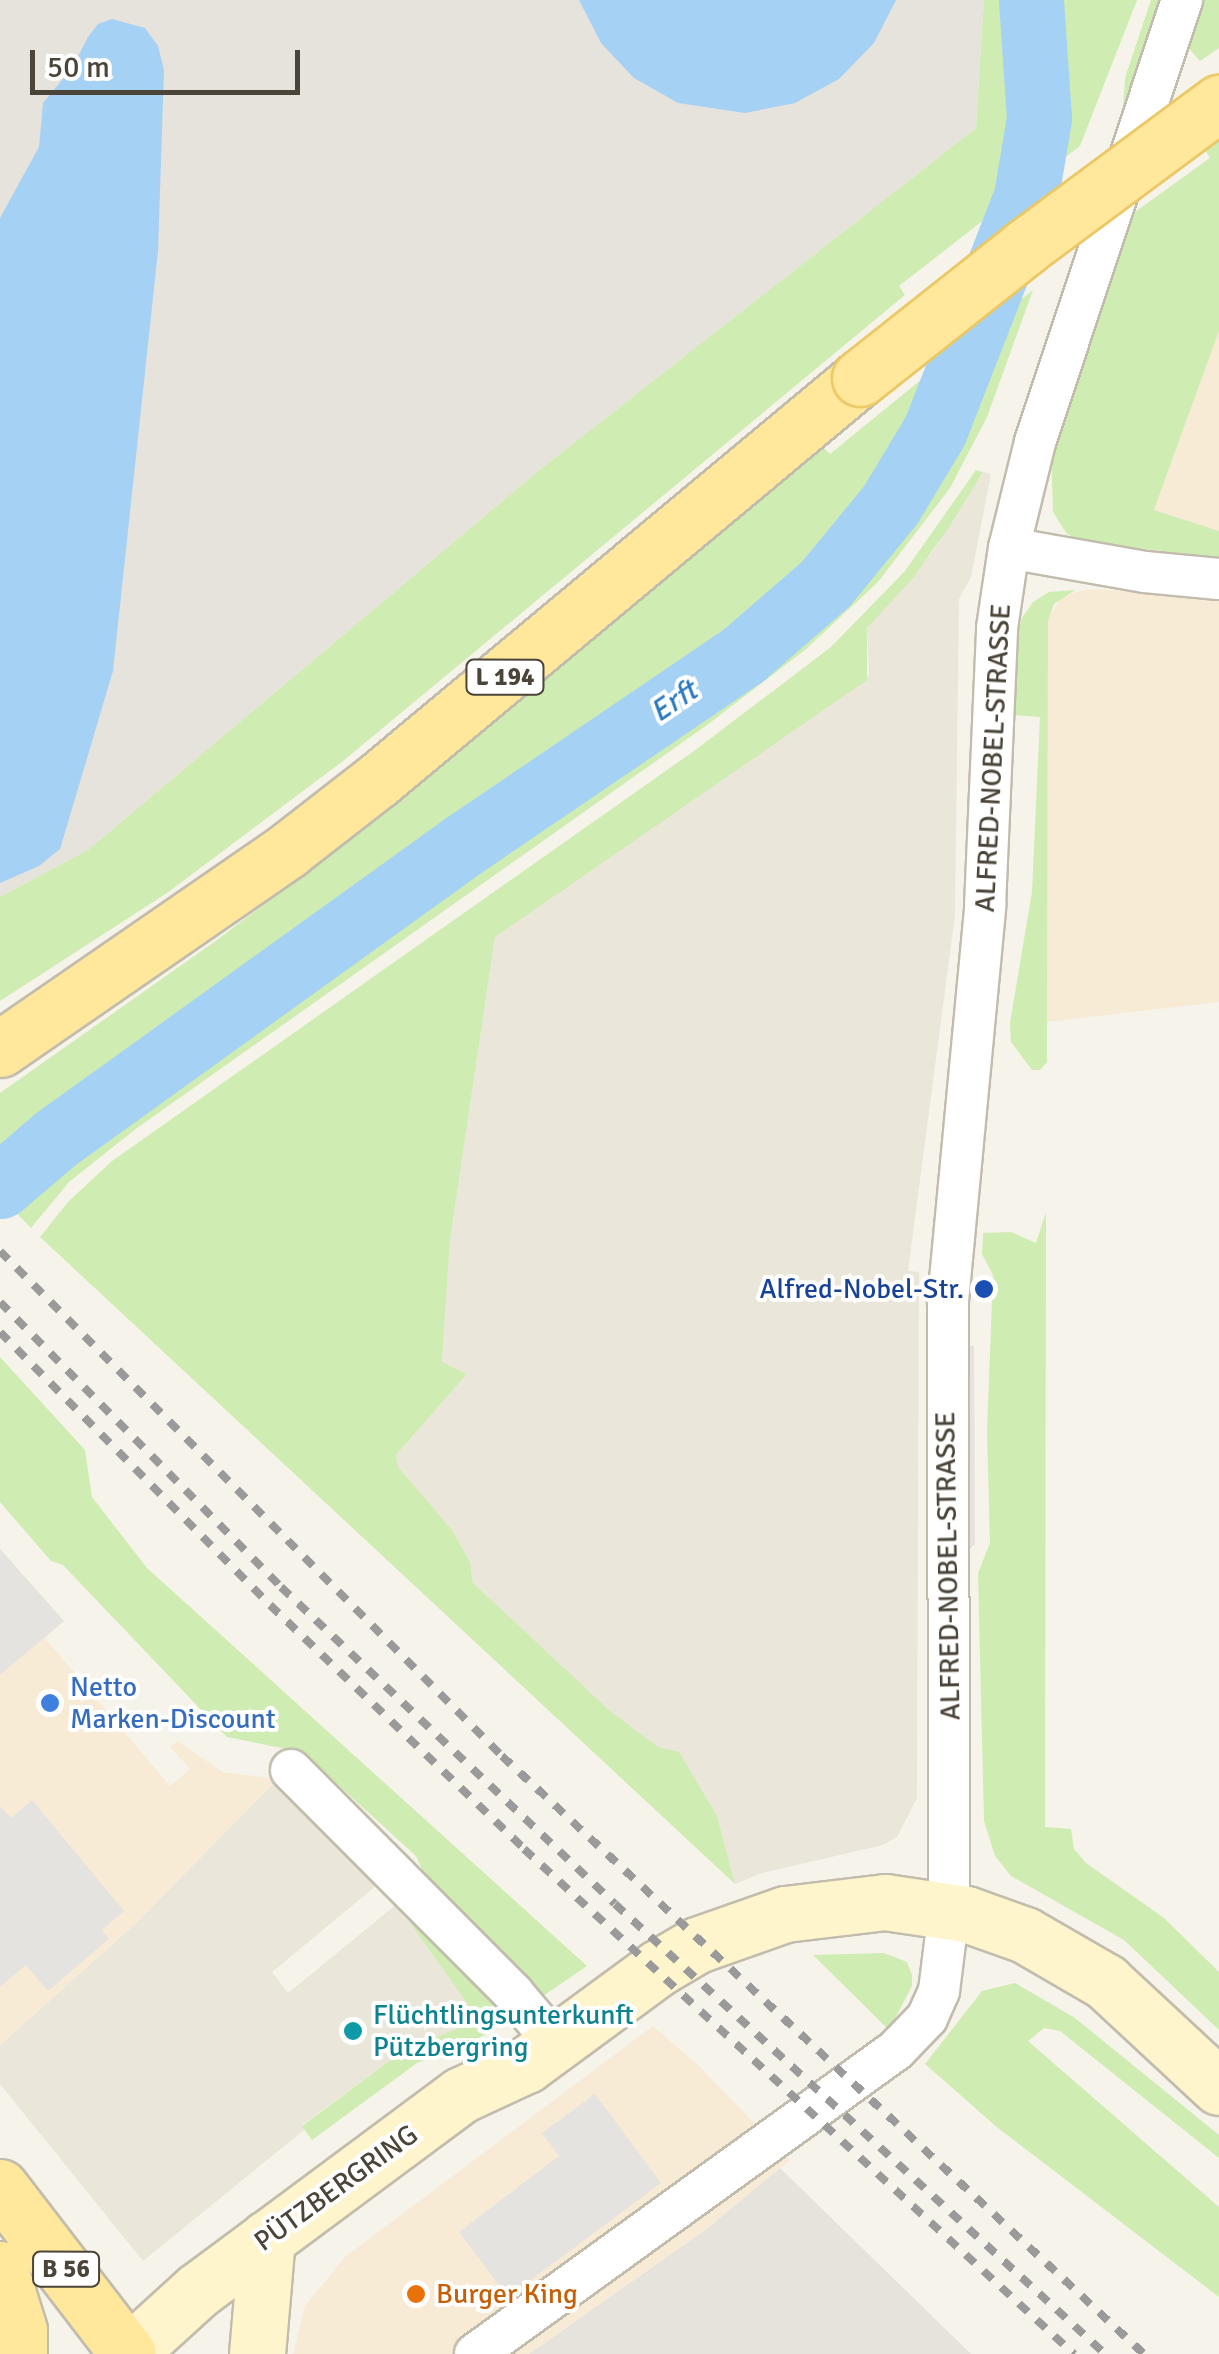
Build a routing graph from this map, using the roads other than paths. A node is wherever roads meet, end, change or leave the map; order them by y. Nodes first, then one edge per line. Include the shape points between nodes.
1 (1182, 0) edge
2 (1219, 103) edge
3 (1009, 548) junction
4 (1219, 579) edge
5 (0, 1049) edge
6 (291, 1770) dead end
7 (949, 1910) junction
8 (556, 2044) junction
9 (1219, 2086) edge
10 (0, 2187) edge
11 (267, 2238) junction
12 (0, 2269) edge
13 (19, 2354) edge
14 (130, 2354) edge
15 (258, 2354) edge
16 (474, 2354) edge

1 - 3 street, ALFRED-NOBEL-STRASSE via 1050,396
2 - 5 main road, L 194, bridge via 860,378 288,850
3 - 4 street
3 - 7 street, ALFRED-NOBEL-STRASSE via 993,684 982,956 949,1288
6 - 8 street
7 - 8 main road, PÜTZBERGRING via 854,1903 740,1928 658,1968
7 - 9 main road, PÜTZBERGRING via 1025,1934 1079,1965
7 - 16 street, ALFRED-NOBEL-STRASSE via 940,1991 909,2040
8 - 11 main road, PÜTZBERGRING via 461,2095
10 - 14 main road, B 56
11 - 14 main road, PÜTZBERGRING via 197,2290
11 - 15 main road
12 - 13 main road, B 56 via 19,2330

